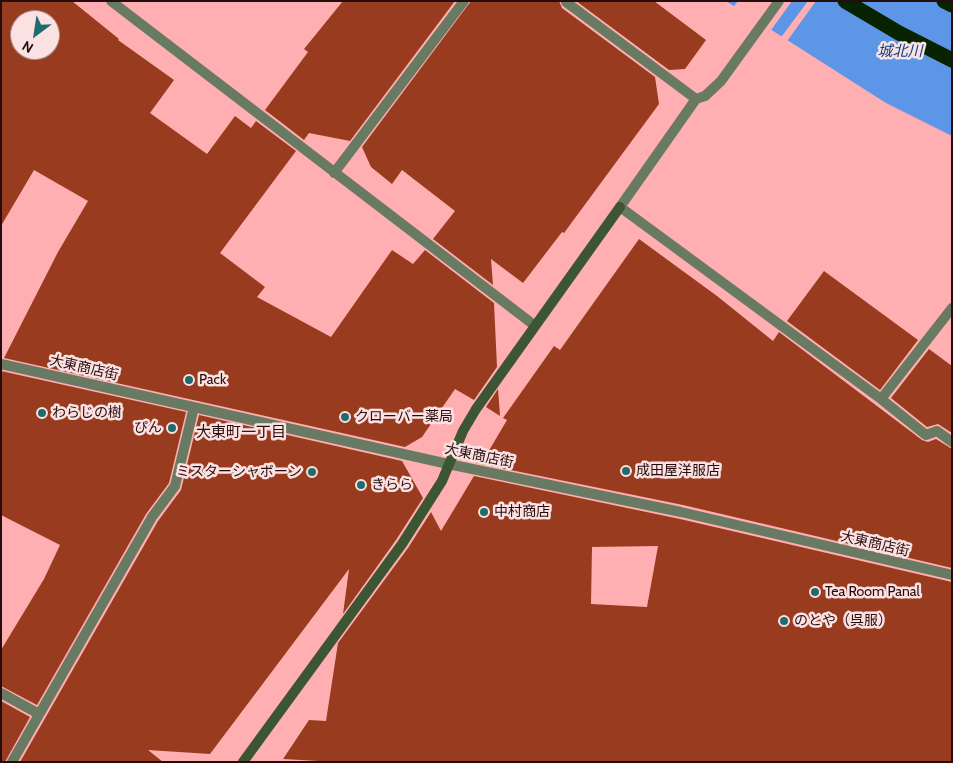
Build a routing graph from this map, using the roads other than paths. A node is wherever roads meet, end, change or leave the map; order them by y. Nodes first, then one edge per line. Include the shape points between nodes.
1 (111, 1) edge
2 (464, 1) edge
3 (779, 1) edge
4 (845, 1) edge
5 (944, 1) edge
6 (566, 2) edge
7 (952, 5) edge
8 (952, 60) edge
9 (696, 99) junction
10 (334, 173) junction
11 (620, 207) junction
12 (952, 308) edge
13 (534, 325) junction
14 (1, 364) edge
15 (881, 399) junction
16 (194, 407) junction
17 (952, 442) edge
18 (448, 464) junction
19 (952, 575) edge
20 (1, 693) edge
21 (39, 714) junction
22 (12, 762) edge
23 (243, 762) edge

1 - 10 street
2 - 10 street
3 - 9 street via 714,89
4 - 8 highway
5 - 7 highway
6 - 9 street
9 - 11 street
10 - 13 street
11 - 13 street
11 - 15 street
12 - 15 street
13 - 18 street via 476,409
14 - 16 street, 大東商店街
15 - 17 street via 926,435 937,431
16 - 18 street, 大東商店街
16 - 21 street via 175,486 152,517
18 - 19 street, 大東商店街 via 680,512
18 - 23 street via 442,480 402,544
20 - 21 street
21 - 22 street

